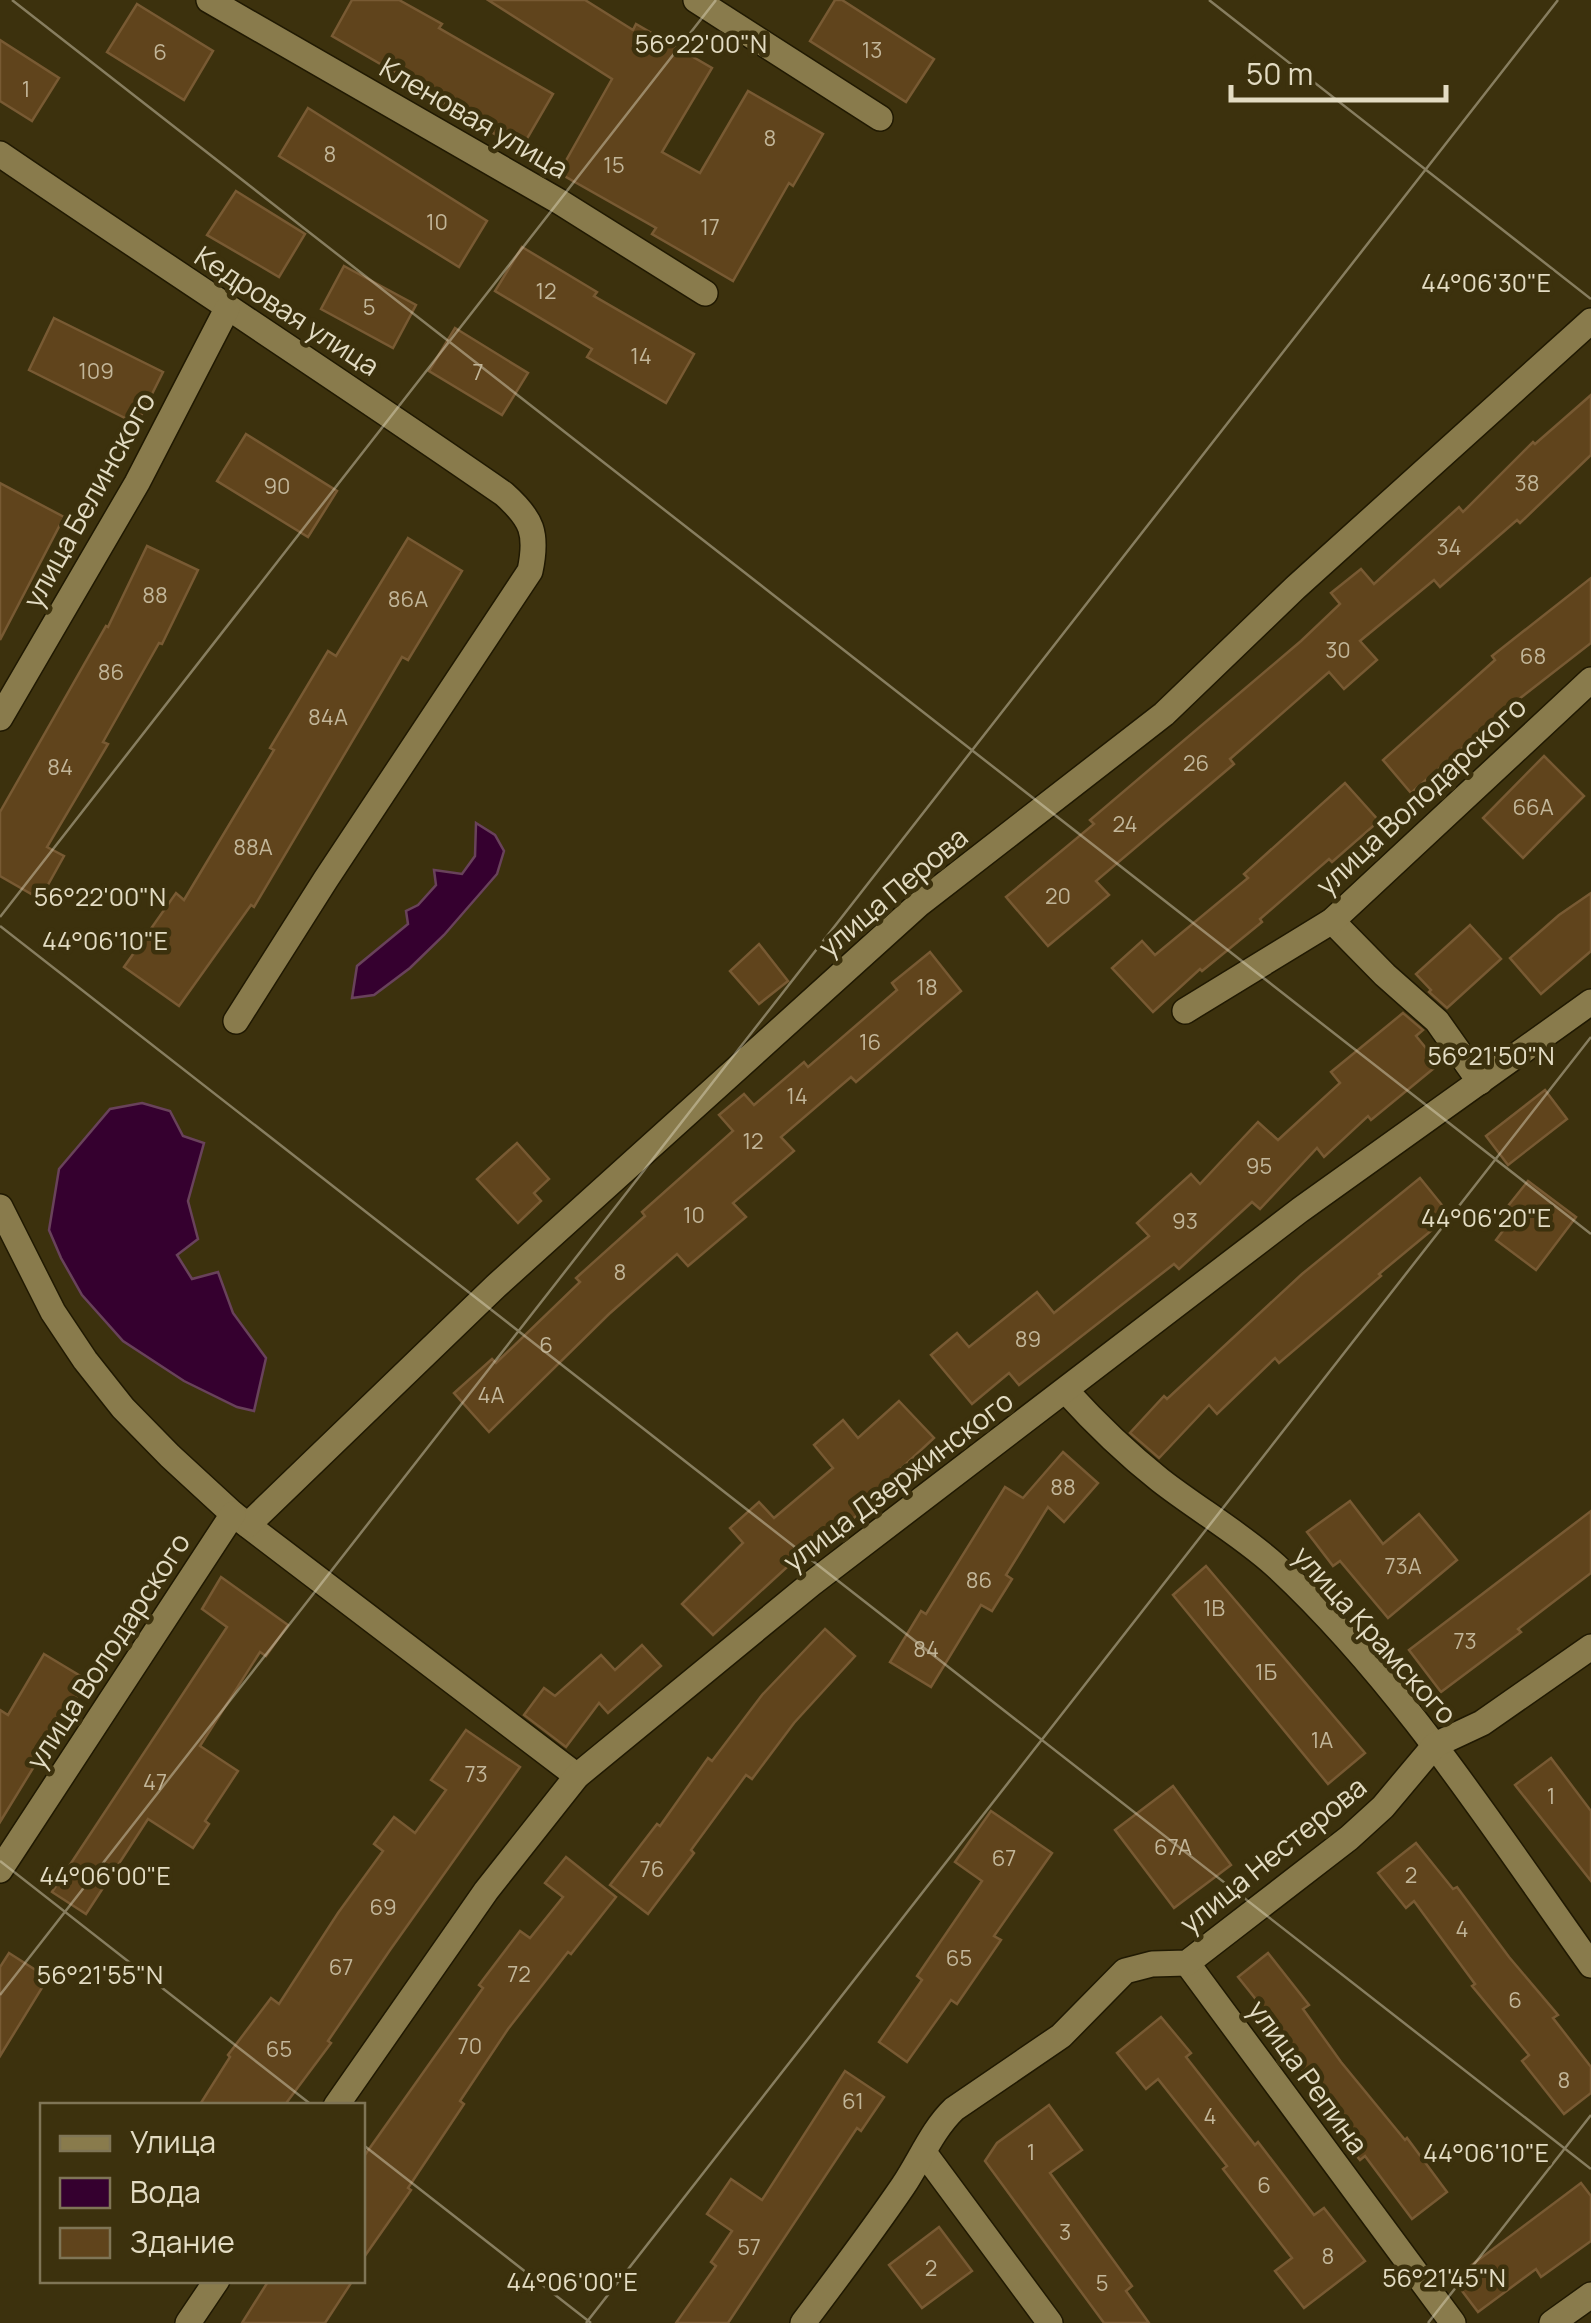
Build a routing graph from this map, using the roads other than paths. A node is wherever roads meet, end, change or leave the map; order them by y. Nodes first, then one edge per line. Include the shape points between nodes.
1 (209, 0) edge
2 (696, 0) edge
3 (880, 118) dead end
4 (0, 154) edge
5 (704, 293) dead end
6 (226, 309) junction
7 (1591, 321) edge
8 (1591, 680) edge
9 (0, 718) edge
10 (1332, 921) junction
11 (1591, 1002) edge
12 (1185, 1011) dead end
13 (236, 1022) dead end
14 (1480, 1082) junction
15 (0, 1207) edge
16 (1066, 1392) junction
17 (241, 1520) junction
18 (1591, 1647) edge
19 (1435, 1745) junction
20 (577, 1776) junction
21 (0, 1870) edge
22 (1187, 1963) junction
23 (1591, 1965) edge
24 (338, 2103) edge
25 (925, 2154) junction
26 (215, 2283) edge
27 (1591, 2296) edge
28 (188, 2323) edge
29 (803, 2323) edge
30 (1050, 2323) edge
31 (1452, 2323) edge
32 (1552, 2323) edge

1 - 5 street, Кленовая улица
2 - 3 street
4 - 6 street, Кедровая улица
6 - 9 street, улица Белинского via 137,483
6 - 13 street, Кедровая улица via 504,494 532,527 535,550 530,571
7 - 17 street, улица Перова via 1164,714 889,931
8 - 10 street, улица Володарского
10 - 12 street, улица Володарского
10 - 14 street via 1436,1022
11 - 14 street, улица Дзержинского
14 - 16 street, улица Дзержинского via 1300,1210
15 - 17 street via 85,1360 123,1408
16 - 19 street, улица Крамского via 1158,1479 1274,1564
16 - 20 street, улица Дзержинского via 811,1584
17 - 20 street
17 - 21 street, улица Володарского
18 - 19 street, улица Нестерова via 1514,1704
19 - 22 street, улица Нестерова via 1349,1838
19 - 23 street, улица Крамского
20 - 24 street, улица Дзержинского via 522,1842
22 - 25 street, улица Нестерова via 1125,1971 1060,2036 954,2109
22 - 31 street, улица Репина
25 - 29 street, улица Нестерова
25 - 30 street
26 - 28 street
27 - 32 street

